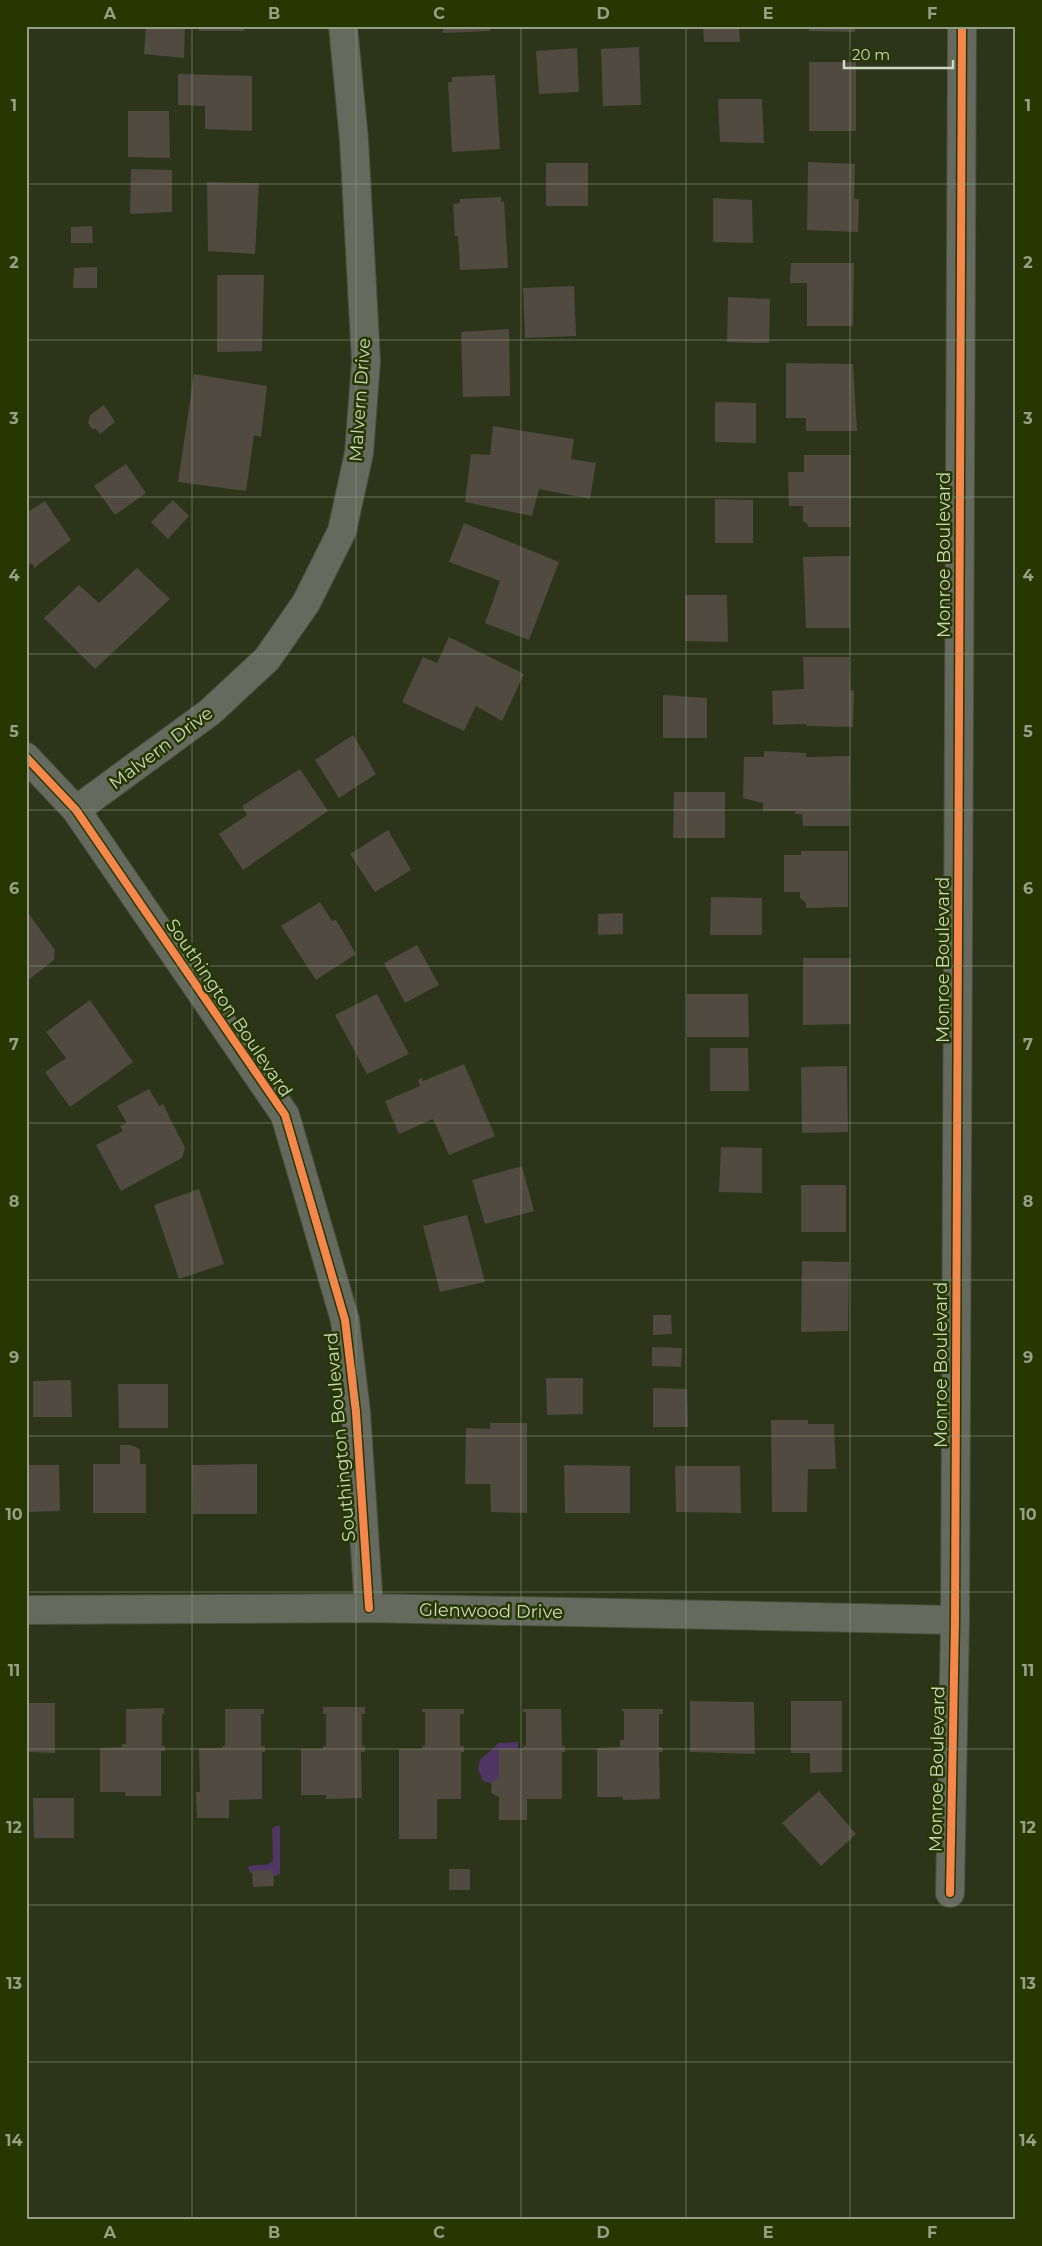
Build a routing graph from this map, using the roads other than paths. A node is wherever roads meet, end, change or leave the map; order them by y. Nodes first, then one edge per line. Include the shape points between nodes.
1 (343, 26) edge
2 (962, 26) edge
3 (26, 757) edge
4 (76, 810) junction
5 (369, 1608) junction
6 (26, 1610) edge
7 (955, 1620) junction
8 (950, 1893) dead end

1 - 4 street, Malvern Drive via 354,140 366,361 359,453 342,531 306,603 266,659 210,712
2 - 7 street, Monroe Boulevard
3 - 4 street, Southington Boulevard
4 - 5 street, Southington Boulevard via 285,1115 345,1320 356,1412
5 - 6 street, Glenwood Drive
5 - 7 street, Glenwood Drive
7 - 8 street, Monroe Boulevard

